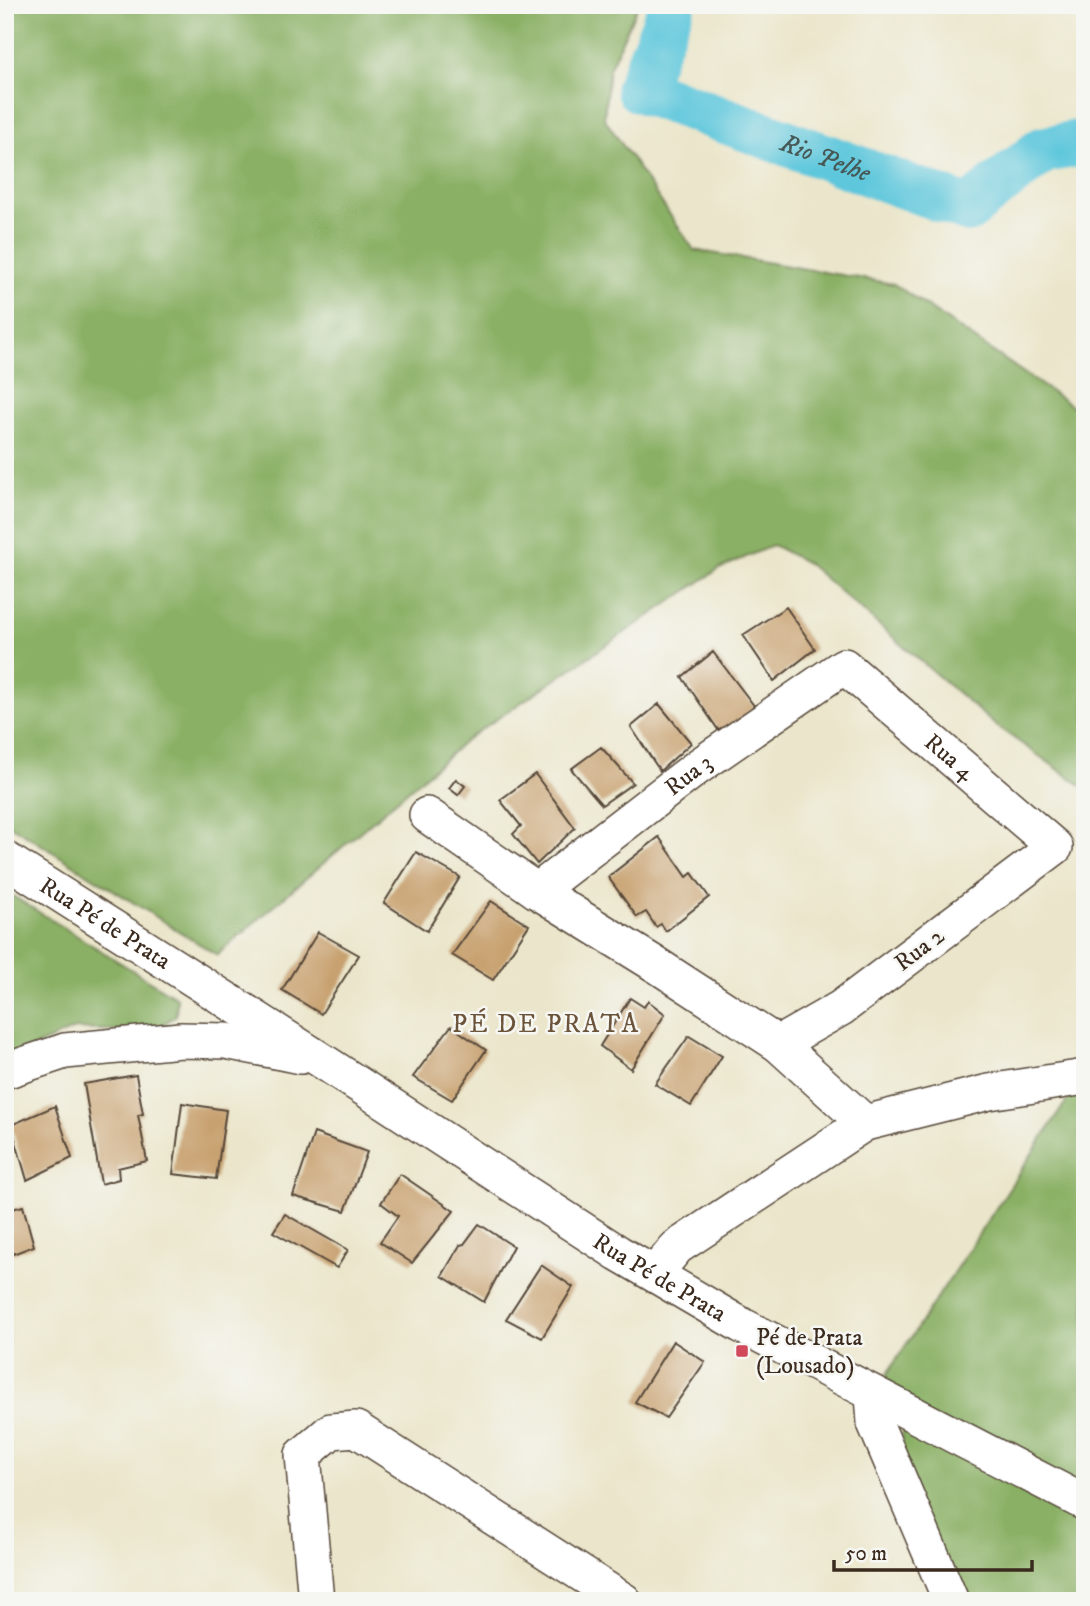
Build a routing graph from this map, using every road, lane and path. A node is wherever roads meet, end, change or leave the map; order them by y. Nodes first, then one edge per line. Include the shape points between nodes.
1 (844, 666) joint
2 (427, 815) dead end
3 (1055, 847) joint
4 (5, 859) edge
5 (537, 891) junction
6 (204, 986) junction
7 (181, 1040) junction
8 (778, 1044) junction
9 (324, 1062) junction
10 (5, 1071) edge
11 (1085, 1077) edge
12 (865, 1124) junction
13 (655, 1273) junction
14 (873, 1395) junction
15 (910, 1414) junction
16 (899, 1479) junction
17 (1085, 1503) edge
18 (316, 1601) edge
19 (624, 1601) edge
20 (951, 1601) edge

1 - 3 street, Rua 4
1 - 5 street, Rua 3 via 699,766
2 - 5 street
3 - 8 street, Rua 2 via 841,1008
4 - 6 street, Rua Pé de Prata
5 - 8 street
6 - 7 street via 208,1003 203,1019
6 - 9 street, Rua Pé de Prata
7 - 9 street, Rua Pé de Prata via 226,1041
7 - 10 street, Rua Pé de Prata via 65,1051
8 - 12 street
9 - 13 street, Rua Pé de Prata
11 - 12 street via 989,1092
12 - 13 street via 677,1247
13 - 14 street, Rua Pé de Prata via 735,1322
14 - 15 street, Rua Pé de Prata
14 - 16 street via 875,1423
15 - 16 street via 903,1426
15 - 17 street, Rua Pé de Prata
16 - 20 street
18 - 19 street via 303,1455 331,1432 356,1429

